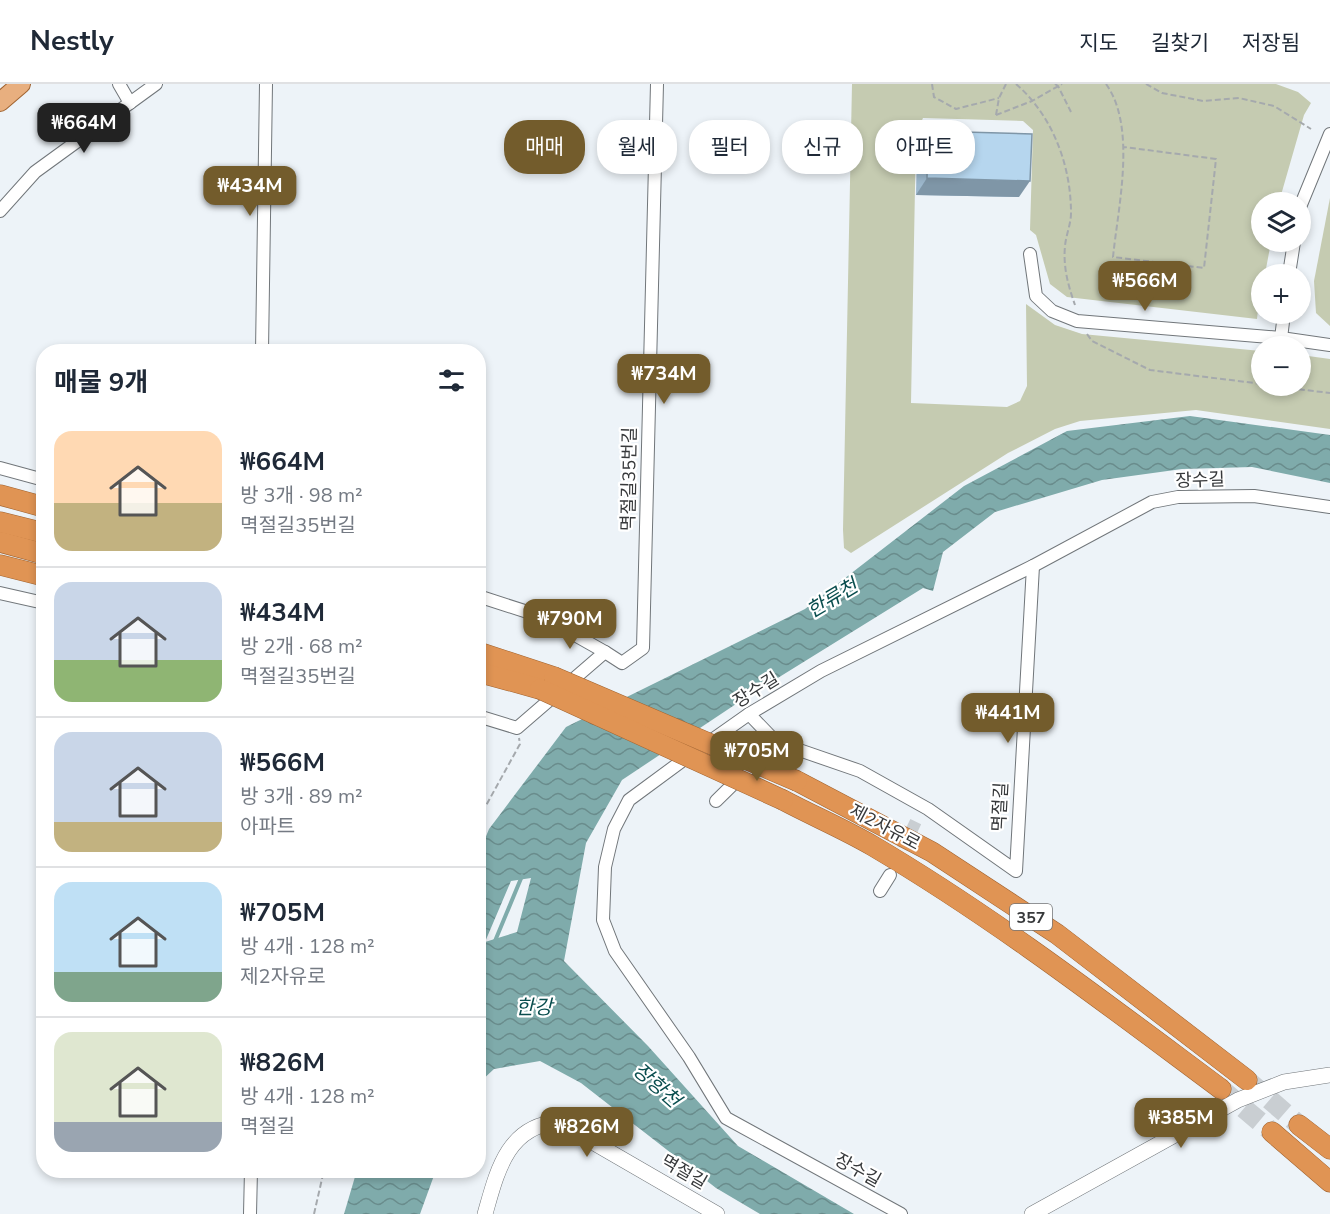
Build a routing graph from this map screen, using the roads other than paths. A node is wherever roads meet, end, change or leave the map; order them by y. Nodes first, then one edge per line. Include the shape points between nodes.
1 (21, 84) edge
2 (119, 84) edge
3 (156, 84) edge
4 (266, 84) edge
5 (657, 84) edge
6 (0, 102) edge
7 (130, 103) junction
8 (1330, 134) edge
9 (1306, 192) edge
10 (0, 211) edge
11 (1030, 254) dead end
12 (1257, 336) edge
13 (1311, 342) edge
14 (262, 344) edge
15 (1330, 345) edge
16 (0, 468) edge
17 (36, 478) edge
18 (0, 495) edge
19 (36, 505) edge
20 (1330, 507) edge
21 (0, 522) edge
22 (36, 530) edge
23 (0, 542) edge
24 (36, 552) edge
25 (0, 565) edge
26 (1033, 566) junction
27 (36, 574) edge
28 (0, 593) edge
29 (486, 599) edge
30 (36, 601) edge
31 (605, 652) junction
32 (486, 655) edge
33 (486, 673) edge
34 (547, 682) junction
35 (749, 714) junction
36 (486, 718) edge
37 (776, 742) junction
38 (716, 801) dead end
39 (890, 875) tunnel mouth
40 (879, 891) dead end
41 (1330, 1075) edge
42 (1247, 1080) tunnel mouth
43 (1221, 1089) tunnel mouth
44 (1299, 1125) tunnel mouth
45 (1272, 1132) tunnel mouth
46 (1330, 1149) edge
47 (251, 1178) edge
48 (1330, 1182) edge
49 (714, 1213) edge
50 (250, 1214) edge
51 (485, 1214) edge
52 (901, 1214) edge
53 (1032, 1214) edge

1 - 6 main road
2 - 7 street
3 - 7 street
4 - 14 street
5 - 31 street, 멱절길35번길 via 643,648 622,663
7 - 10 street via 35,172
8 - 9 street
11 - 12 street via 1036,296 1052,311 1077,321
13 - 15 street
16 - 17 street
18 - 19 highway
20 - 26 street, 장수길 via 1254,496 1178,497 1152,502
21 - 22 highway
23 - 24 highway
25 - 27 highway
26 - 35 street, 장수길 via 821,671
26 - 37 street, 멱절길 via 1016,871 860,771
28 - 30 street
29 - 31 street via 543,617
31 - 36 street via 517,728
32 - 34 highway, 제2자유로 / 357
33 - 34 highway
34 - 42 highway, 제2자유로 / 357, bridge via 797,781 932,852 1048,928
34 - 43 highway, 제2자유로 / 357, bridge via 871,845 1061,970
35 - 37 street
35 - 52 street, 장수길 via 629,800 614,829 605,867 603,920 615,951 726,1118
37 - 38 street
39 - 40 street
41 - 53 street via 1284,1082 1238,1100
44 - 46 highway
45 - 48 highway
47 - 50 street
49 - 51 street, 멱절길 via 558,1122 530,1128 509,1149 496,1175

